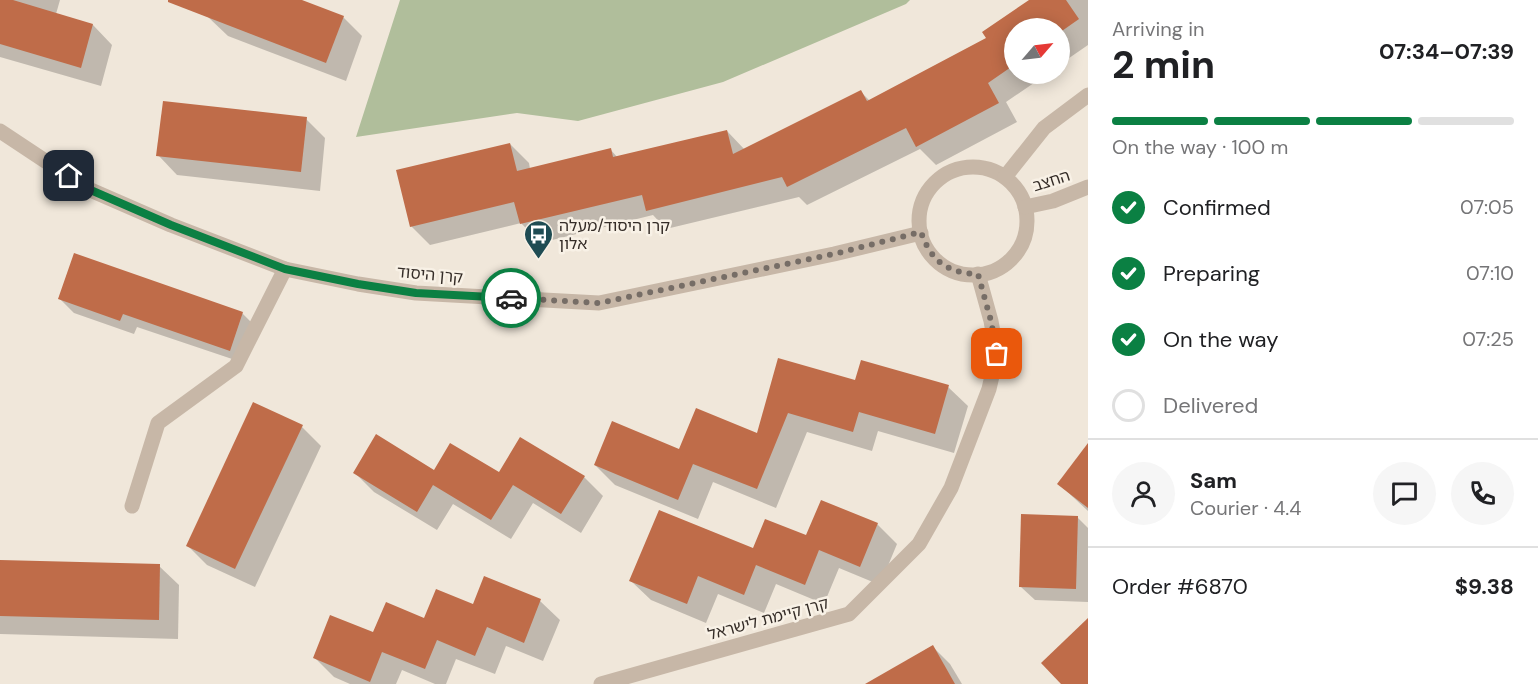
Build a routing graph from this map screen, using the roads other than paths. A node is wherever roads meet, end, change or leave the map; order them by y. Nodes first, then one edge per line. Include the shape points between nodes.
1 (1088, 95) edge
2 (0, 131) edge
3 (1005, 177) junction
4 (1088, 187) edge
5 (1025, 207) junction
6 (921, 232) junction
7 (285, 269) junction
8 (978, 274) junction
9 (132, 506) dead end
10 (601, 684) edge

1 - 3 street via 1044,128
2 - 7 street, קרן היסוד via 86,188
3 - 5 street
3 - 6 street via 969,166 936,181 919,214
4 - 5 street, החצב
5 - 8 street via 1027,226 1022,244 1011,259
6 - 7 street, קרן היסוד via 599,303 416,293
6 - 8 street via 935,259 963,274
7 - 9 street via 236,366 158,423
8 - 10 street, קרן קיימת לישראל via 997,354 989,389 951,488 919,544 849,614

